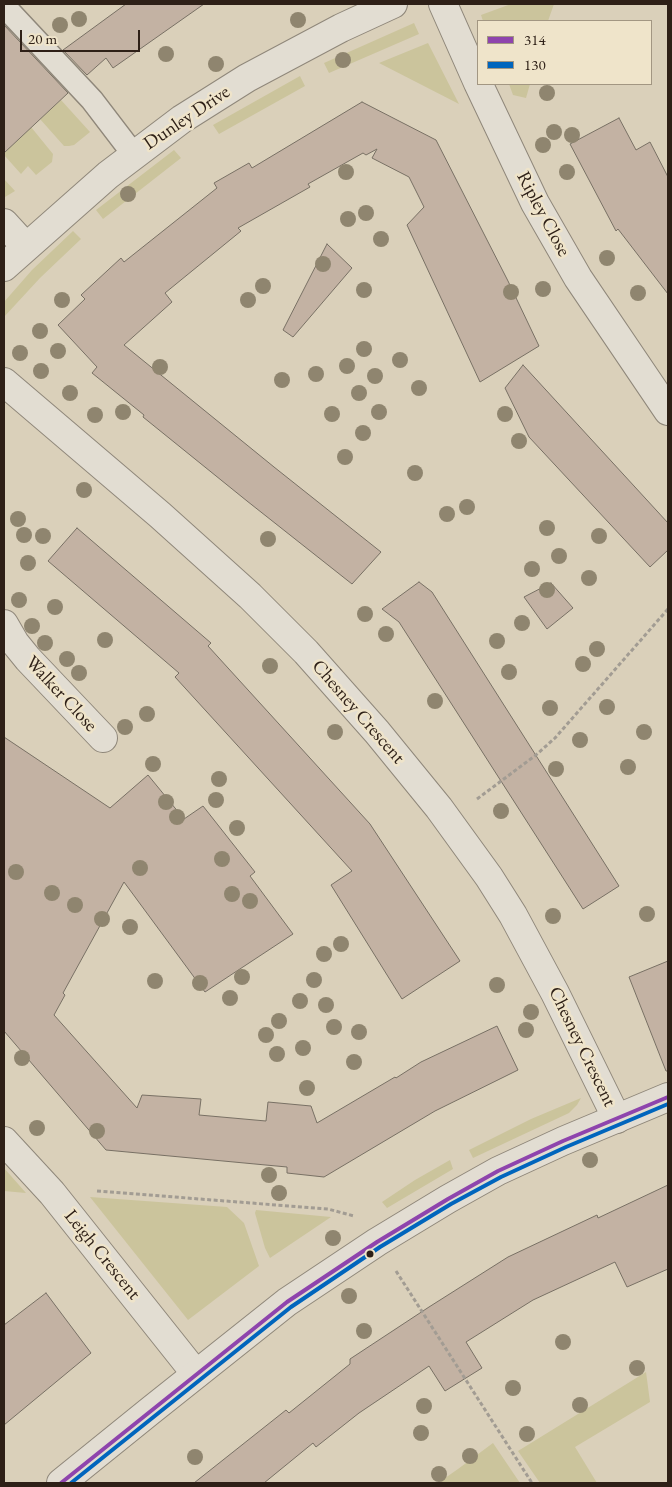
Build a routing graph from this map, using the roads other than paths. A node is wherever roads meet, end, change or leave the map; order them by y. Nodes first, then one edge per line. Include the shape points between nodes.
1 (393, 4) edge
2 (443, 4) edge
3 (4, 6) edge
4 (477, 81) edge
5 (479, 85) edge
6 (134, 155) junction
7 (4, 223) edge
8 (26, 247) junction
9 (4, 267) edge
10 (4, 382) edge
11 (668, 411) edge
12 (4, 624) edge
13 (103, 738) dead end
14 (668, 1097) edge
15 (617, 1119) junction
16 (4, 1141) edge
17 (196, 1374) junction
18 (61, 1483) edge

1 - 6 street, Dunley Drive via 238,83
2 - 4 street, Ripley Close
3 - 6 lane via 92,100
5 - 11 street, Ripley Close via 535,203 578,278
6 - 8 street, Dunley Drive
7 - 8 street
8 - 9 street, Dunley Drive
10 - 15 street, Chesney Crescent via 250,596 334,682 377,732 448,820 517,922
12 - 13 street, Walker Close via 28,659
14 - 15 street
15 - 17 street via 498,1171 387,1235 287,1302
16 - 17 street, Leigh Crescent via 54,1195
17 - 18 street

